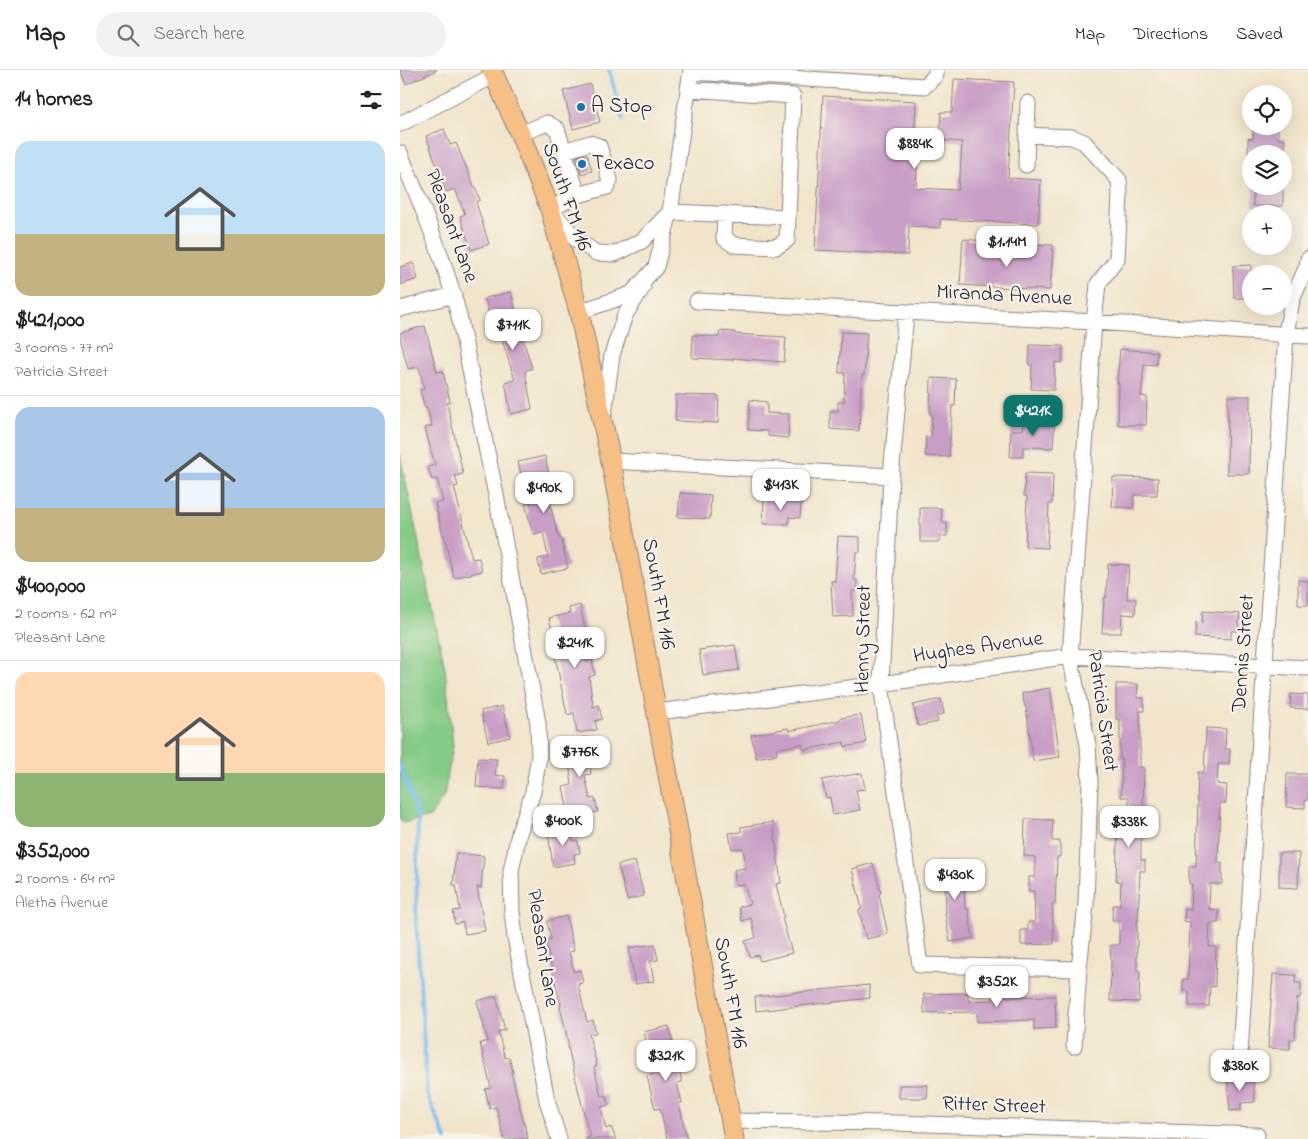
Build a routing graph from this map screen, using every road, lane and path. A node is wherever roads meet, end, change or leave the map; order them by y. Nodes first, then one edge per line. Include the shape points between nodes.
1 (936, 70) edge
2 (691, 71) edge
3 (493, 72) edge
4 (796, 74) edge
5 (688, 88) junction
6 (1028, 103) dead end
7 (400, 124) edge
8 (520, 134) junction
9 (1027, 135) junction
10 (564, 151) junction
11 (400, 153) edge
12 (1026, 165) dead end
13 (578, 195) junction
14 (550, 209) junction
15 (670, 212) junction
16 (725, 214) junction
17 (788, 217) junction
18 (1308, 259) edge
19 (654, 269) junction
20 (454, 295) junction
21 (697, 302) dead end
22 (400, 309) edge
23 (579, 312) junction
24 (906, 312) junction
25 (1094, 322) junction
26 (1286, 334) junction
27 (1308, 336) edge
28 (603, 423) junction
29 (611, 461) junction
30 (891, 476) junction
31 (1070, 656) junction
32 (1264, 666) junction
33 (1308, 668) edge
34 (881, 684) junction
35 (657, 712) junction
36 (1079, 968) junction
37 (1074, 1046) dead end
38 (1240, 1053) dead end
39 (732, 1130) edge
40 (1257, 1135) dead end
41 (559, 1139) edge

1 - 4 street via 936,75 925,86
2 - 4 street
2 - 5 street
3 - 7 street
3 - 8 main road, South FM 116
5 - 15 street
5 - 17 street via 793,96
6 - 9 street
8 - 10 street via 547,123 557,129
8 - 14 main road, South FM 116
9 - 12 street
9 - 25 street, Patricia Street via 1072,137 1084,142 1119,180 1117,259 1098,284
10 - 13 street
10 - 13 street via 590,143 599,146 610,180 607,187
11 - 20 street, Pleasant Lane
13 - 14 street
14 - 15 street via 577,240 596,253 606,254 615,254 642,241
14 - 23 main road, South FM 116
15 - 16 street
15 - 19 street
16 - 17 street
16 - 17 street via 724,238 734,245 776,247 787,240
18 - 26 street, Dennis Street via 1292,300
19 - 23 street via 631,294
19 - 28 street via 625,316 612,355
20 - 22 street
20 - 41 street, Pleasant Lane via 497,500 538,723 539,756 533,792 511,871 512,912 547,1100
21 - 24 street, Miranda Avenue
23 - 28 main road, South FM 116
24 - 25 street, Miranda Avenue
24 - 30 street, Henry Street
25 - 26 street, Miranda Avenue
25 - 31 street, Patricia Street
26 - 27 street, Miranda Avenue
26 - 32 street, Dennis Street
28 - 29 main road, South FM 116
29 - 30 street
29 - 35 main road, South FM 116
30 - 34 street, Henry Street
31 - 32 street, Hughes Avenue
31 - 34 street, Hughes Avenue
31 - 36 street, Patricia Street via 1088,745 1090,782 1086,904
32 - 33 street, Hughes Avenue
32 - 38 street, Dennis Street
34 - 35 street, Hughes Avenue
34 - 36 street, Henry Street via 920,965
35 - 39 main road, South FM 116
36 - 37 street, Patricia Street
39 - 40 street, Ritter Street via 905,1124

